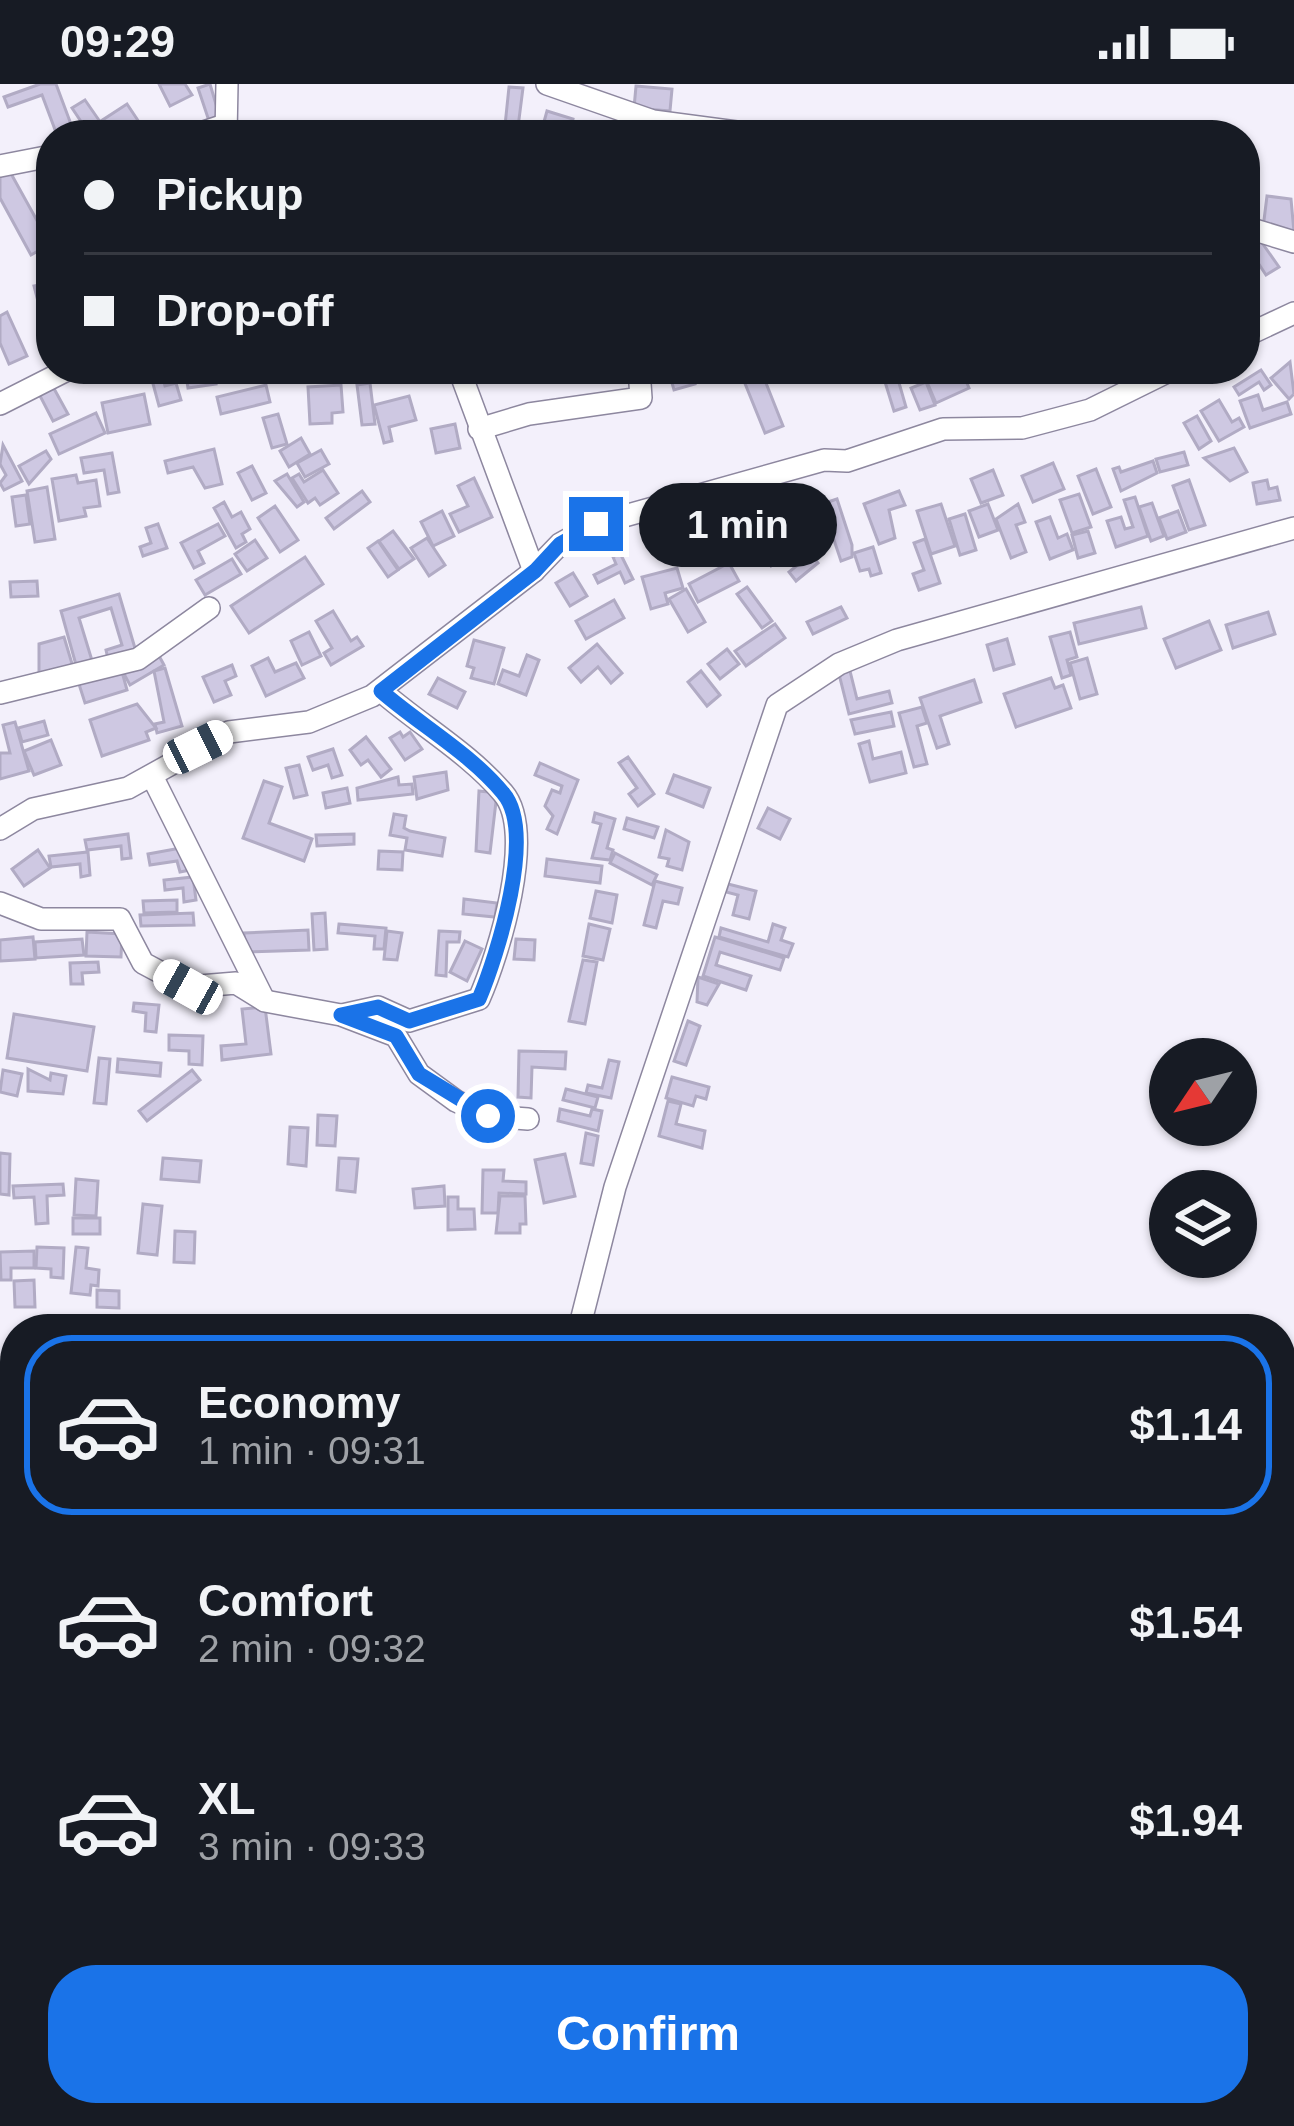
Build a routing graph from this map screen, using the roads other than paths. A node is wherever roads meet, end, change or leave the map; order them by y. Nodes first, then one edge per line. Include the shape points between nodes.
1 (226, 84) edge
2 (547, 84) edge
3 (225, 120) edge
4 (629, 120) edge
5 (36, 159) edge
6 (0, 166) edge
7 (1260, 232) edge
8 (1294, 242) edge
9 (1294, 314) edge
10 (1260, 329) edge
11 (39, 384) edge
12 (464, 384) edge
13 (640, 384) edge
14 (1143, 384) edge
15 (0, 404) edge
16 (479, 429) junction
17 (1294, 528) edge
18 (535, 571) junction
19 (209, 608) dead end
20 (381, 691) junction
21 (0, 693) edge
22 (152, 776) junction
23 (0, 829) edge
24 (0, 903) edge
25 (265, 1001) junction
26 (341, 1015) junction
27 (528, 1119) dead end
28 (583, 1314) edge

1 - 3 street
2 - 4 street
5 - 6 street
7 - 8 street
9 - 10 street
11 - 15 street
12 - 16 street
13 - 16 street via 641,398
14 - 18 street via 1090,410 1022,428 943,429 596,524 560,544
16 - 18 street
17 - 28 street via 897,640 839,664 777,704 615,1187
18 - 20 street
19 - 21 street via 138,659
20 - 22 street via 309,722 229,732
20 - 26 street via 508,796 518,850 502,946 479,999 409,1021 378,1007
22 - 23 street via 33,809
22 - 25 street
24 - 25 street via 41,919 120,919 143,963 188,987 236,983
25 - 26 street
26 - 27 street via 396,1036 419,1074 456,1101 488,1116

